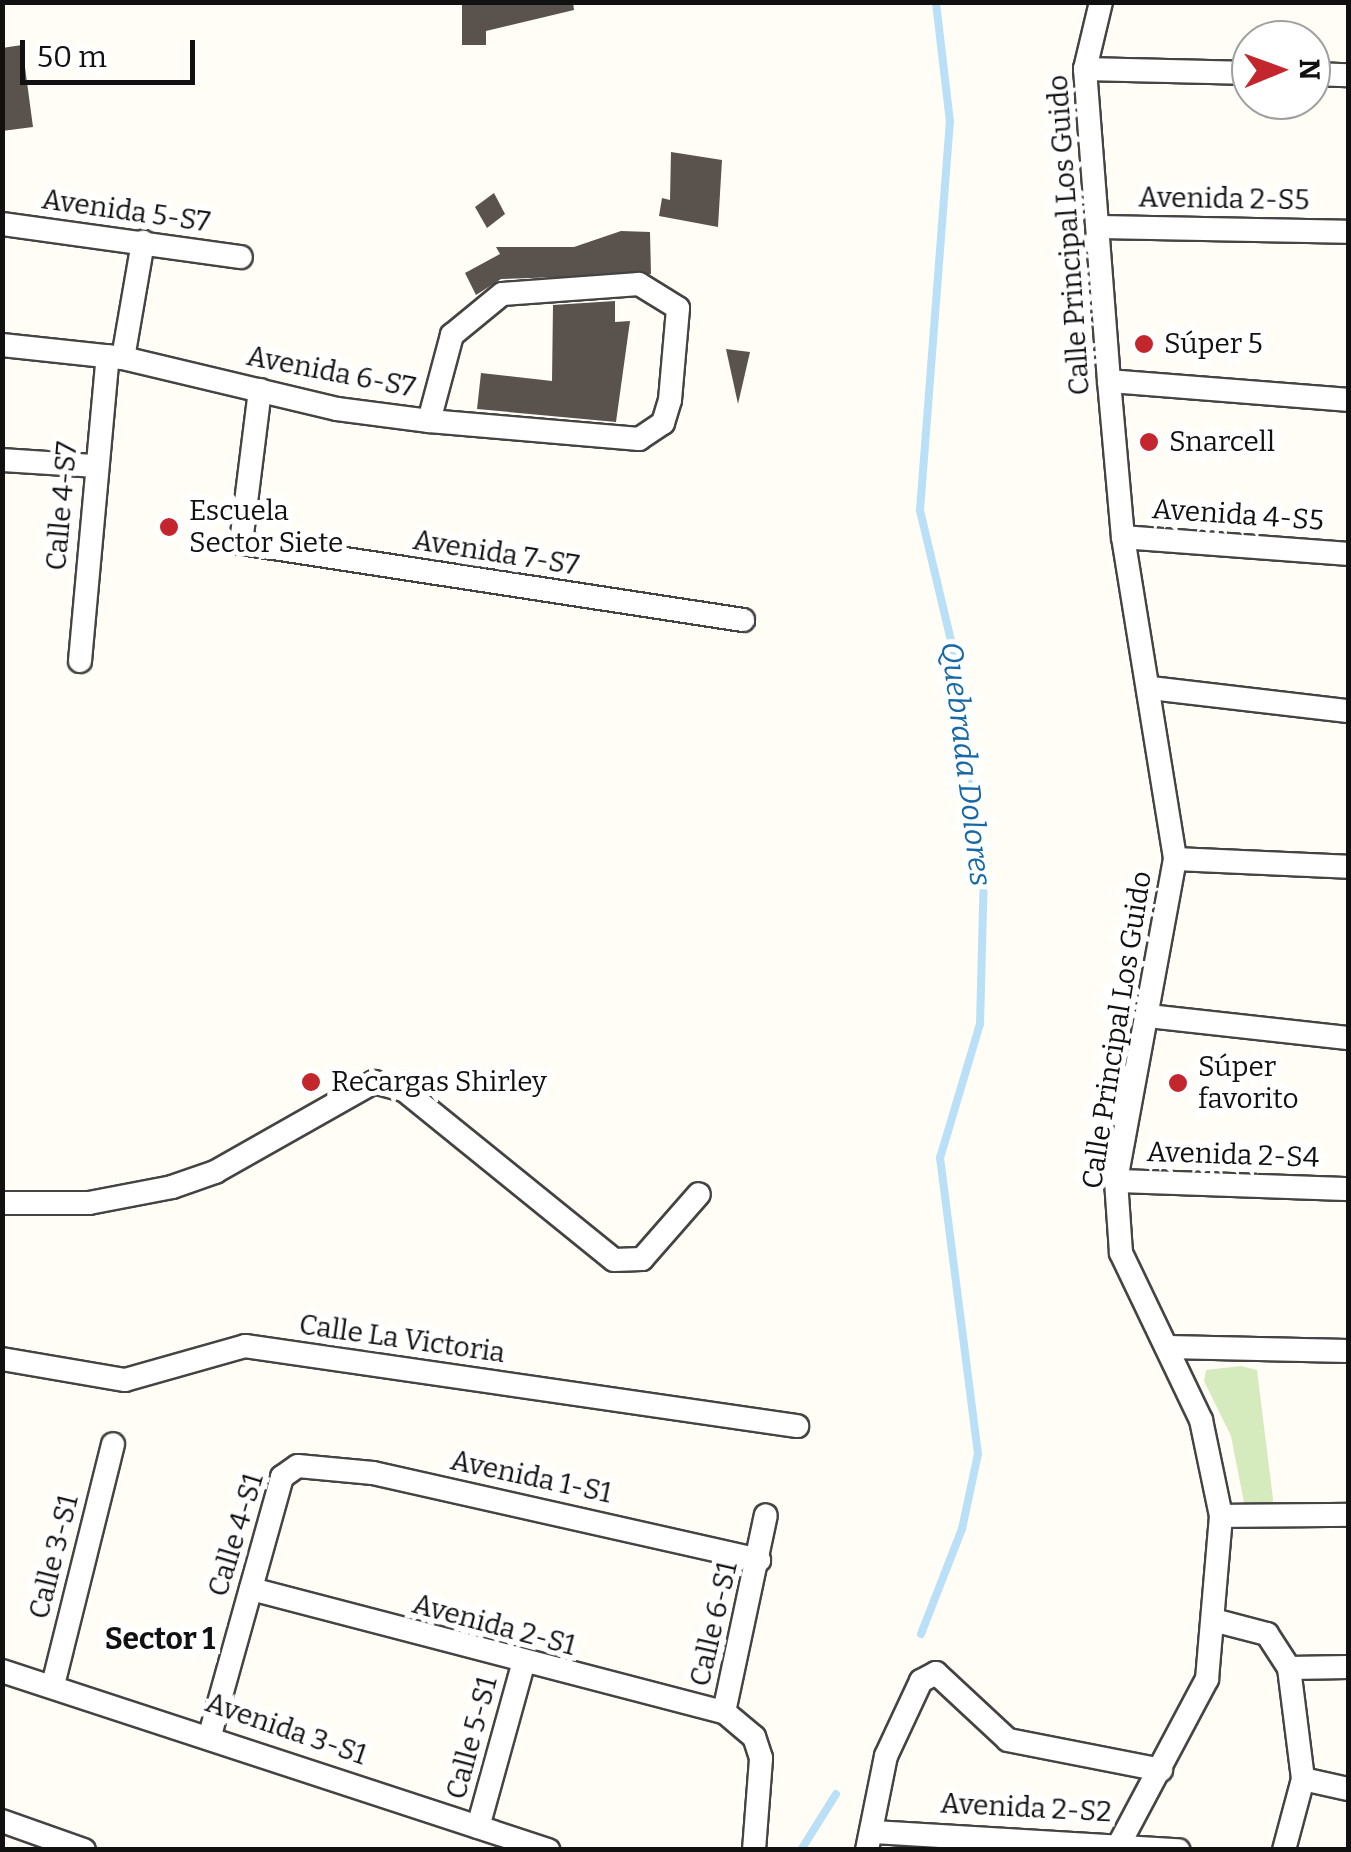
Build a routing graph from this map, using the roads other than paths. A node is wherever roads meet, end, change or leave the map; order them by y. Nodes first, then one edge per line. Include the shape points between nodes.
1 (1101, 2) edge
2 (1084, 70) junction
3 (1231, 73) edge
4 (2, 224) edge
5 (1098, 227) junction
6 (1348, 232) edge
7 (144, 242) junction
8 (241, 257) dead end
9 (2, 346) edge
10 (115, 357) junction
11 (1108, 381) junction
12 (260, 390) junction
13 (1348, 400) edge
14 (429, 421) junction
15 (2, 460) edge
16 (94, 466) junction
17 (1123, 537) junction
18 (1348, 554) edge
19 (743, 620) dead end
20 (80, 661) dead end
21 (1152, 688) junction
22 (1348, 711) edge
23 (1175, 859) junction
24 (1348, 868) edge
25 (1148, 1016) junction
26 (1348, 1038) edge
27 (1116, 1181) junction
28 (1348, 1188) edge
29 (699, 1194) dead end
30 (2, 1203) edge
31 (1168, 1347) junction
32 (1348, 1351) edge
33 (2, 1359) edge
34 (798, 1426) dead end
35 (113, 1444) dead end
36 (288, 1470) joint
37 (1348, 1514) edge
38 (766, 1515) dead end
39 (1221, 1516) junction
40 (760, 1560) junction
41 (250, 1589) junction
42 (1217, 1621) junction
43 (523, 1665) junction
44 (1348, 1667) edge
45 (1289, 1668) junction
46 (4, 1676) edge
47 (53, 1684) junction
48 (724, 1712) junction
49 (210, 1735) junction
50 (1161, 1770) junction
51 (1303, 1779) junction
52 (1348, 1788) edge
53 (2, 1821) edge
54 (478, 1826) junction
55 (869, 1840) edge
56 (1118, 1846) edge
57 (84, 1850) edge
58 (548, 1850) edge
59 (754, 1850) edge
60 (1178, 1850) edge
61 (1284, 1850) edge

1 - 2 street, Calle Principal Los Guido
2 - 3 street
2 - 5 street, Calle Principal Los Guido
4 - 7 street, Avenida 5-S7
5 - 6 street, Avenida 2-S5
5 - 11 street, Calle Principal Los Guido
7 - 8 street, Avenida 5-S7
7 - 10 street, Calle 4-S7
9 - 10 street, Avenida 6-S7
10 - 12 street, Avenida 6-S7
10 - 16 street, Calle 4-S7
11 - 13 street
11 - 17 street, Calle Principal Los Guido
12 - 14 street, Avenida 6-S7
12 - 19 street, Avenida 7-S7 via 241,543
14 - 14 street, Avenida 6-S7 via 440,359 468,319 532,285 638,284 678,308 670,400 650,436
15 - 16 street
16 - 20 street, Calle 4-S7
17 - 18 street, Avenida 4-S5
17 - 21 street, Calle Principal Los Guido
21 - 22 street
21 - 23 street, Calle Principal Los Guido
23 - 24 street
23 - 25 street, Calle Principal Los Guido
25 - 26 street
25 - 27 street, Calle Principal Los Guido
27 - 28 street, Avenida 2-S4
27 - 31 street, Calle Principal Los Guido via 1121,1253
29 - 30 street via 642,1259 614,1260 404,1090 374,1082 216,1172 172,1187 89,1203
31 - 32 street
31 - 39 street, Calle Principal Los Guido via 1216,1464
33 - 34 street, Calle La Victoria via 126,1380 245,1346
35 - 47 street, Calle 3-S1
36 - 40 street, Avenida 1-S1 via 373,1473
36 - 41 street, Calle 4-S1
37 - 39 street
38 - 40 street, Calle 6-S1
39 - 42 street, Calle Principal Los Guido
40 - 48 street, Calle 6-S1
41 - 43 street, Avenida 2-S1
41 - 49 street, Calle 4-S1
42 - 45 street via 1267,1634
42 - 50 street, Calle Principal Los Guido via 1207,1680
43 - 48 street, Avenida 2-S1
43 - 54 street, Calle 5-S1
44 - 45 street
45 - 51 street
46 - 47 street, Avenida 3-S1
47 - 49 street, Avenida 3-S1
48 - 59 street, Calle 6-S1 via 754,1737 762,1758
49 - 54 street, Avenida 3-S1
50 - 55 street via 1008,1740 936,1673 921,1681 899,1723
50 - 56 street, Calle Principal Los Guido
51 - 52 street
51 - 61 street
53 - 57 street
54 - 58 street, Avenida 3-S1
55 - 56 street, Avenida 2-S2
56 - 60 street, Avenida 2-S2

